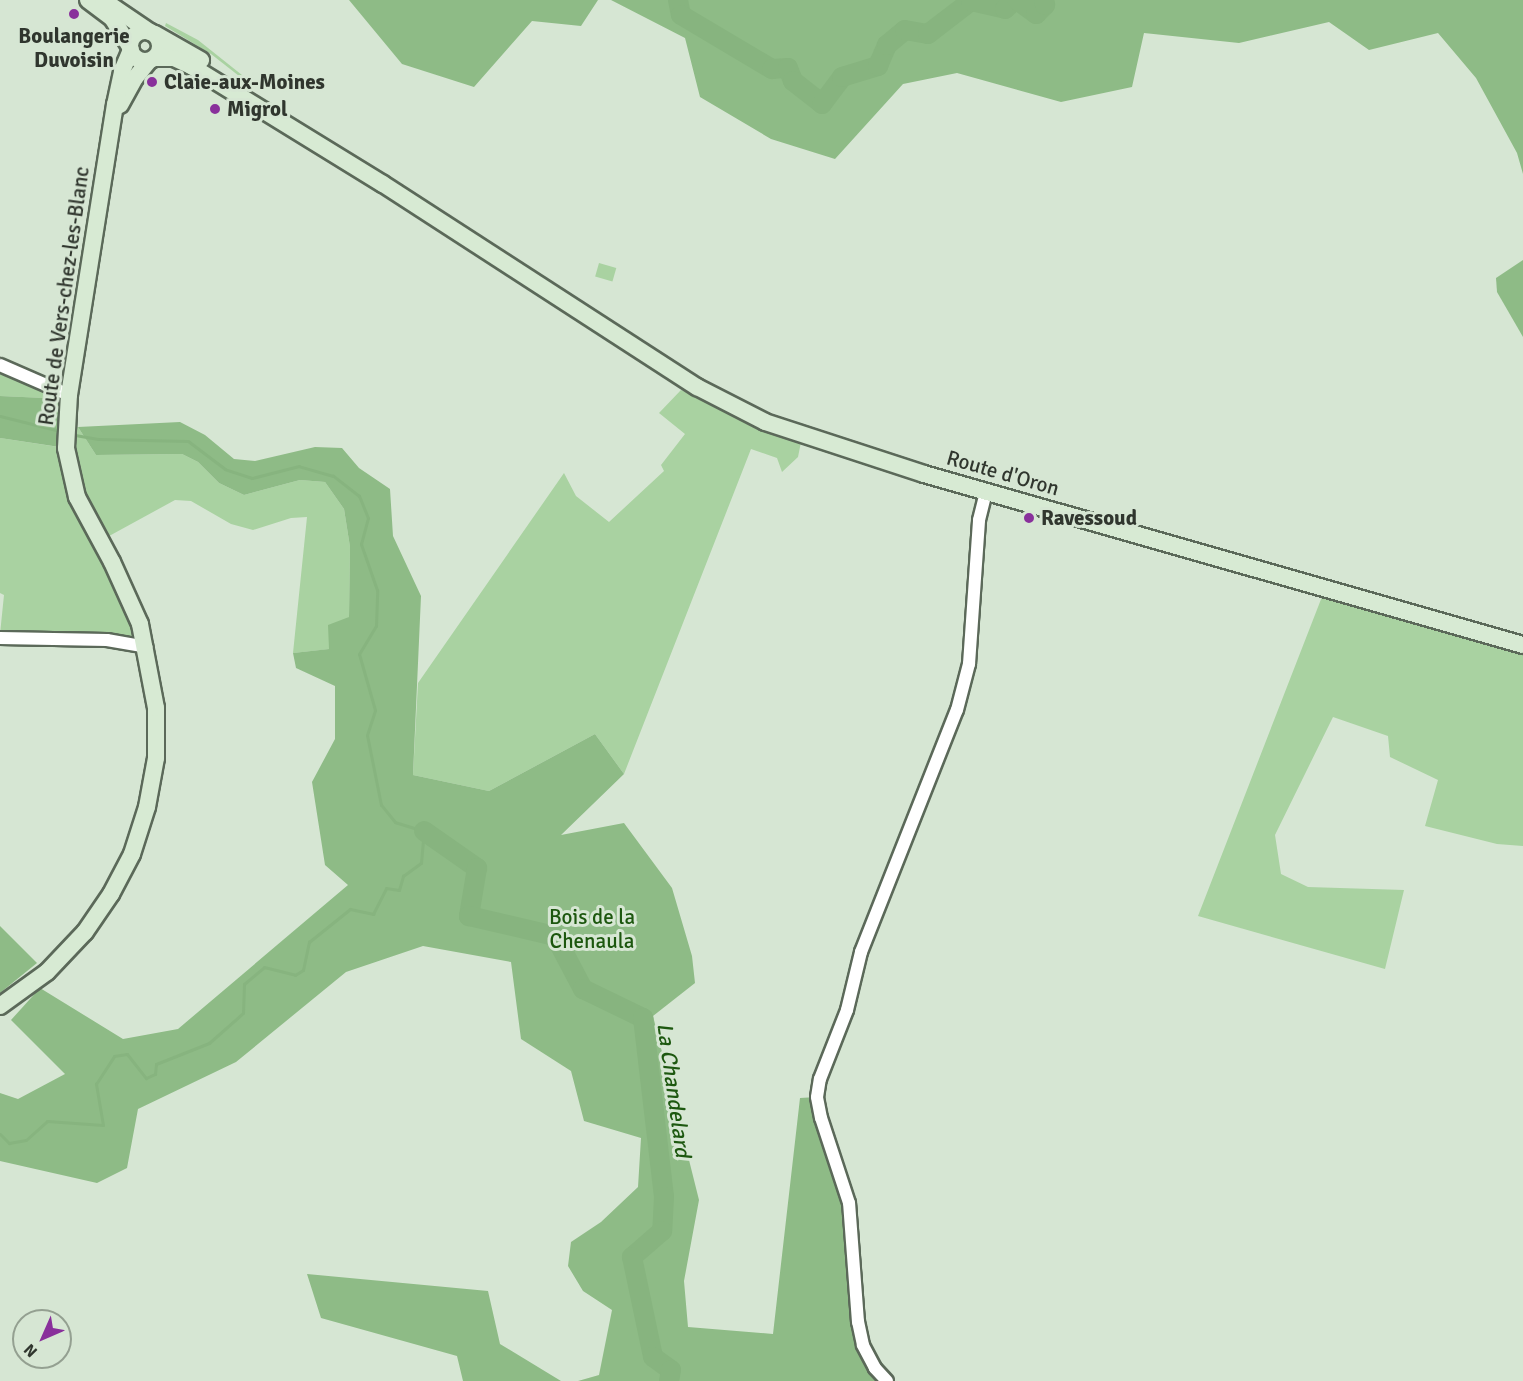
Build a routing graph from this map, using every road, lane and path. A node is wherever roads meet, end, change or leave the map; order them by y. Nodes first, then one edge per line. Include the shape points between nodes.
1 (88, 0) edge
2 (103, 0) edge
3 (152, 33) junction
4 (130, 48) junction
5 (152, 59) junction
6 (111, 132) junction
7 (382, 184) junction
8 (0, 365) edge
9 (69, 395) junction
10 (986, 492) junction
11 (0, 638) edge
12 (1523, 645) edge
13 (146, 647) junction
14 (0, 1006) edge
15 (887, 1381) edge

1 - 4 main road via 112,18
2 - 3 main road
3 - 4 main road via 136,34
3 - 5 main road via 160,45
3 - 7 main road via 228,77
4 - 5 main road via 137,59
4 - 6 main road, Route de Vers-chez-les-Blanc
5 - 6 main road, Route de Vers-chez-les-Blanc via 127,91
5 - 7 main road via 174,58 191,66
6 - 9 main road, Route de Vers-chez-les-Blanc
7 - 10 main road, Route d'Oron via 697,387 749,415 811,439
8 - 9 street
9 - 13 main road, Route de Vers-chez-les-Blanc via 66,448 77,497 131,601
10 - 12 main road, Route d'Oron
10 - 15 street via 979,520 969,664 957,710 861,952 847,1010 820,1079 817,1097 849,1203 852,1265 863,1346
11 - 13 street via 107,640
13 - 14 main road, Route de Vers-chez-les-Blanc via 156,708 156,758 147,807 132,854 85,932 47,972

